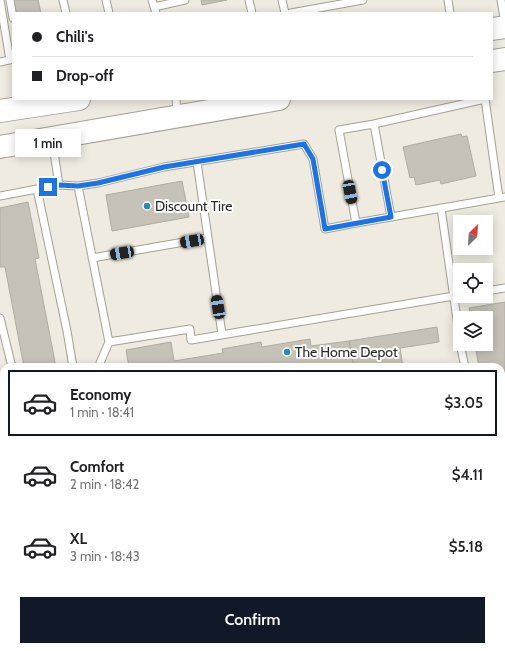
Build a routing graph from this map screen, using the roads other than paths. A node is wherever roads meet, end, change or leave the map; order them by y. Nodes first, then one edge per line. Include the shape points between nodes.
1 (0, 0) edge
2 (10, 0) edge
3 (63, 0) edge
4 (106, 0) edge
5 (185, 0) edge
6 (250, 0) edge
7 (282, 0) edge
8 (364, 0) edge
9 (448, 0) edge
10 (501, 0) edge
11 (154, 7) edge
12 (12, 12) edge
13 (66, 12) edge
14 (109, 12) edge
15 (252, 12) edge
16 (285, 12) edge
17 (297, 12) edge
18 (450, 12) edge
19 (505, 26) edge
20 (493, 29) edge
21 (505, 59) edge
22 (12, 60) edge
23 (493, 61) edge
24 (0, 62) edge
25 (66, 100) edge
26 (268, 100) edge
27 (481, 100) edge
28 (485, 100) edge
29 (27, 103) edge
30 (177, 108) edge
31 (0, 111) edge
32 (374, 124) junction
33 (52, 137) junction
34 (0, 147) edge
35 (197, 162) junction
36 (59, 185) junction
37 (78, 186) junction
38 (37, 189) junction
39 (0, 196) edge
40 (502, 197) edge
41 (442, 208) junction
42 (391, 217) junction
43 (356, 223) junction
44 (207, 238) junction
45 (92, 258) junction
46 (453, 272) edge
47 (505, 288) edge
48 (493, 290) edge
49 (453, 296) edge
50 (0, 318) edge
51 (222, 334) junction
52 (109, 342) junction
53 (462, 351) edge
54 (11, 363) edge
55 (72, 363) edge
56 (100, 363) edge
57 (464, 363) edge

1 - 22 lane
2 - 12 lane
3 - 13 lane
4 - 14 lane
5 - 11 lane
6 - 15 lane
7 - 16 lane
8 - 17 lane
9 - 18 lane
10 - 19 lane
19 - 20 main road
21 - 23 main road
22 - 24 lane
25 - 29 main road
26 - 30 main road
27 - 32 lane
28 - 40 lane
29 - 31 main road
30 - 33 main road
32 - 42 lane
32 - 43 lane via 339,130
33 - 34 main road
33 - 36 lane
35 - 37 lane
35 - 43 lane via 304,144 313,159 325,229
35 - 44 lane
36 - 37 lane
36 - 38 lane
37 - 45 lane
38 - 39 lane
38 - 55 lane
40 - 41 lane
41 - 42 lane
41 - 46 lane
42 - 43 lane
44 - 45 lane
44 - 51 lane
45 - 52 lane
47 - 48 lane
49 - 51 lane
50 - 54 lane
51 - 52 lane via 191,340 190,329
52 - 56 lane
53 - 57 lane

